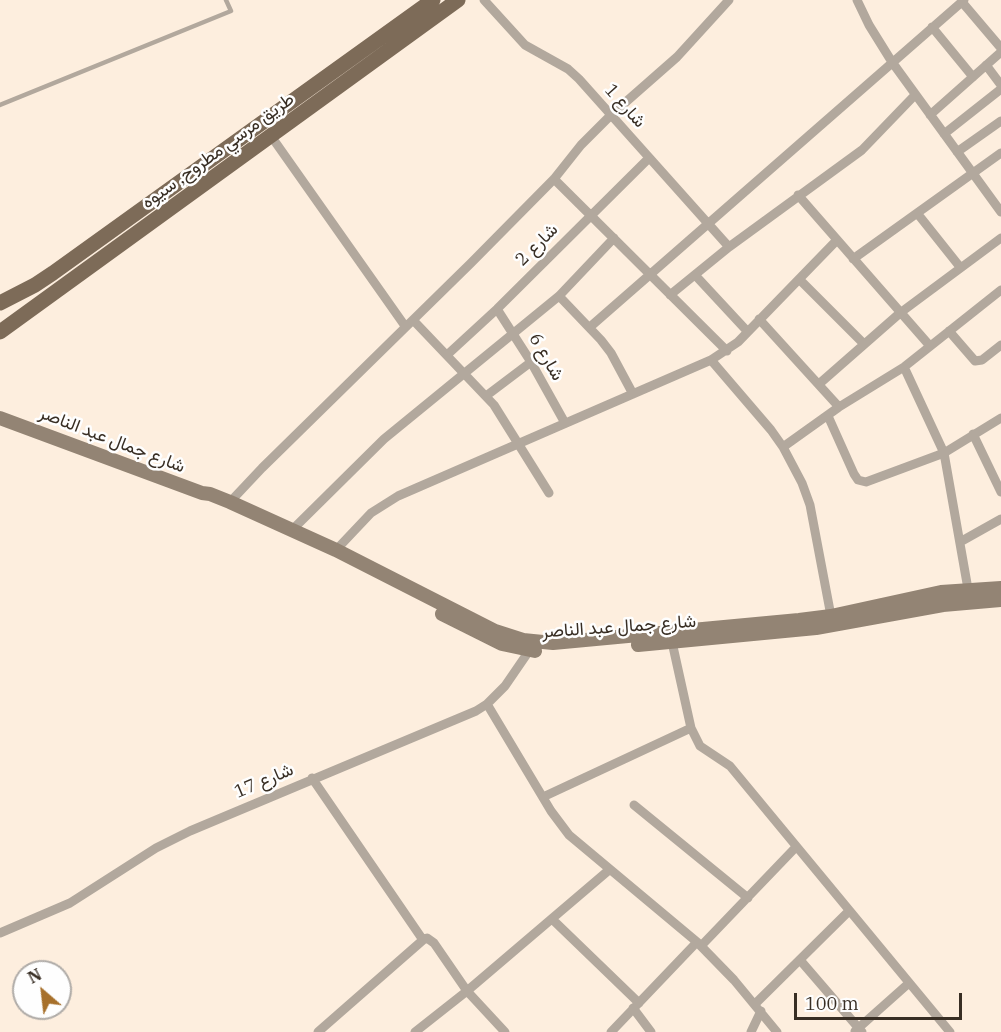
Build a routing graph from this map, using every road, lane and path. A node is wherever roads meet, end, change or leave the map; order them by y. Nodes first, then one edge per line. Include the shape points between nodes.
1 (226, 0) edge
2 (434, 0) edge
3 (458, 0) edge
4 (484, 0) edge
5 (729, 0) edge
6 (857, 0) edge
7 (963, 1) edge
8 (932, 27) junction
9 (1001, 50) edge
10 (892, 62) junction
11 (986, 65) junction
12 (973, 77) junction
13 (1001, 87) edge
14 (915, 95) junction
15 (0, 105) edge
16 (611, 115) junction
17 (930, 115) junction
18 (1001, 122) edge
19 (944, 134) junction
20 (271, 136) junction
21 (957, 152) junction
22 (1001, 153) edge
23 (649, 158) junction
24 (972, 172) junction
25 (554, 179) junction
26 (798, 195) junction
27 (1001, 212) edge
28 (917, 213) junction
29 (591, 216) junction
30 (708, 224) junction
31 (614, 238) junction
32 (1001, 238) edge
33 (837, 240) junction
34 (729, 248) junction
35 (853, 259) junction
36 (960, 267) junction
37 (649, 274) junction
38 (695, 274) junction
39 (799, 279) junction
40 (1001, 290) edge
41 (670, 295) junction
42 (559, 296) junction
43 (0, 303) edge
44 (497, 309) junction
45 (900, 312) junction
46 (759, 320) junction
47 (409, 323) junction
48 (590, 327) junction
49 (747, 331) junction
50 (949, 331) junction
51 (0, 332) edge
52 (514, 334) junction
53 (864, 344) junction
54 (1001, 345) edge
55 (930, 346) junction
56 (727, 351) junction
57 (447, 355) junction
58 (711, 360) junction
59 (531, 362) junction
60 (904, 367) junction
61 (465, 372) junction
62 (819, 384) junction
63 (633, 394) junction
64 (486, 396) junction
65 (840, 407) junction
66 (828, 416) junction
67 (3, 417) edge
68 (1001, 418) edge
69 (565, 423) junction
70 (974, 435) junction
71 (518, 443) junction
72 (783, 447) junction
73 (944, 453) junction
74 (1001, 492) edge
75 (202, 493) junction
76 (549, 493) dead end
77 (230, 502) junction
78 (1001, 519) edge
79 (292, 530) junction
80 (960, 542) junction
81 (336, 550) junction
82 (1001, 588) edge
83 (968, 589) junction
84 (1001, 600) edge
85 (831, 616) junction
86 (695, 636) junction
87 (672, 642) junction
88 (529, 651) junction
89 (487, 704) junction
90 (691, 728) junction
91 (312, 778) junction
92 (543, 796) junction
93 (634, 805) dead end
94 (796, 847) junction
95 (609, 870) junction
96 (748, 898) junction
97 (849, 911) junction
98 (552, 919) junction
99 (0, 920) edge
100 (3, 932) edge
101 (423, 940) junction
102 (699, 944) junction
103 (800, 960) junction
104 (909, 983) junction
105 (467, 991) junction
106 (636, 1006) junction
107 (758, 1008) junction
108 (858, 1031) edge
109 (318, 1032) edge
110 (415, 1032) edge
111 (505, 1032) edge
112 (611, 1032) edge
113 (651, 1032) edge
114 (750, 1032) edge
115 (777, 1032) edge
116 (950, 1032) edge

1 - 15 lane via 231,11
2 - 43 main road, طريق مرسي مطروح, سيوه via 53,273
3 - 20 main road, طريق مرسي مطروح, سيوه
4 - 16 street, شارع 1 via 525,45 568,69
5 - 16 street via 676,57
6 - 10 street
7 - 8 street
7 - 9 street
8 - 10 street
8 - 12 street
9 - 11 street
10 - 14 street
10 - 30 street
11 - 12 street
11 - 13 street
12 - 17 street
13 - 19 street
14 - 17 street
14 - 26 street via 861,150
16 - 23 street, شارع 1
16 - 25 street
17 - 19 street
18 - 21 street
19 - 21 street
20 - 47 street
20 - 51 main road, طريق مرسي مطروح, سيوه
21 - 24 street
22 - 24 street
23 - 29 street, شارع 2
23 - 30 street, شارع 1
24 - 27 street
24 - 28 street
25 - 29 street
25 - 47 street
26 - 33 street
26 - 34 street
28 - 35 street
28 - 36 street
29 - 31 street
29 - 44 street, شارع 2
30 - 34 street, شارع 1
30 - 37 street
31 - 37 street
31 - 42 street
32 - 36 street
33 - 35 street
33 - 39 street
34 - 38 street
35 - 45 street
36 - 45 street
37 - 41 street
37 - 48 street
38 - 41 street
38 - 49 street
39 - 46 street
39 - 53 street
40 - 50 street
41 - 56 street
42 - 48 street
42 - 52 street
44 - 52 street, شارع 6
44 - 57 street, شارع 2
45 - 53 street
45 - 55 street
46 - 49 street
46 - 62 street
47 - 57 street
47 - 77 street
48 - 63 street via 611,353
49 - 56 street
50 - 54 street via 975,360 982,360
50 - 55 street
52 - 59 street, شارع 6
52 - 61 street
53 - 62 street
55 - 60 street
56 - 58 street
57 - 61 street
58 - 63 street
58 - 72 street
59 - 64 street
59 - 69 street, شارع 6
60 - 65 street
60 - 73 street
61 - 64 street
61 - 79 street via 358,463
62 - 65 street
63 - 69 street
64 - 71 street
65 - 66 street
66 - 72 street
66 - 73 street via 858,480 875,480
67 - 75 street, شارع جمال عبد الناصر
68 - 70 street
69 - 71 street
70 - 73 street
70 - 74 street
71 - 76 street
71 - 81 street via 384,504
72 - 85 street via 810,505
73 - 80 street
75 - 77 street, شارع جمال عبد الناصر
75 - 88 street, شارع جمال عبد الناصر via 207,500 333,557 488,638
77 - 79 street, شارع جمال عبد الناصر
78 - 80 street
79 - 81 street, شارع جمال عبد الناصر
80 - 83 street
81 - 86 street, شارع جمال عبد الناصر via 495,631 523,640 553,643
82 - 83 street, شارع جمال عبد الناصر
83 - 85 street, شارع جمال عبد الناصر
84 - 86 street, شارع جمال عبد الناصر via 943,605 816,628
85 - 86 street, شارع جمال عبد الناصر
86 - 87 street, شارع جمال عبد الناصر
87 - 88 street, شارع جمال عبد الناصر
87 - 90 street
88 - 89 street, شارع 17
89 - 91 street, شارع 17 via 465,717
89 - 92 street
90 - 92 street
90 - 94 street via 700,746 730,766
91 - 100 street, شارع 17 via 173,839 70,903
91 - 101 street
92 - 95 street via 559,824
93 - 96 street
94 - 96 street
94 - 97 street
95 - 98 street
95 - 102 street
96 - 102 street
97 - 103 street
97 - 104 street
98 - 105 street
98 - 106 street
99 - 100 street
101 - 105 street via 431,940
101 - 109 street
102 - 106 street
102 - 107 street
103 - 107 street
103 - 108 street
104 - 108 street
104 - 116 street
105 - 110 street
105 - 111 street
106 - 112 street
106 - 113 street
107 - 114 street
107 - 115 street

